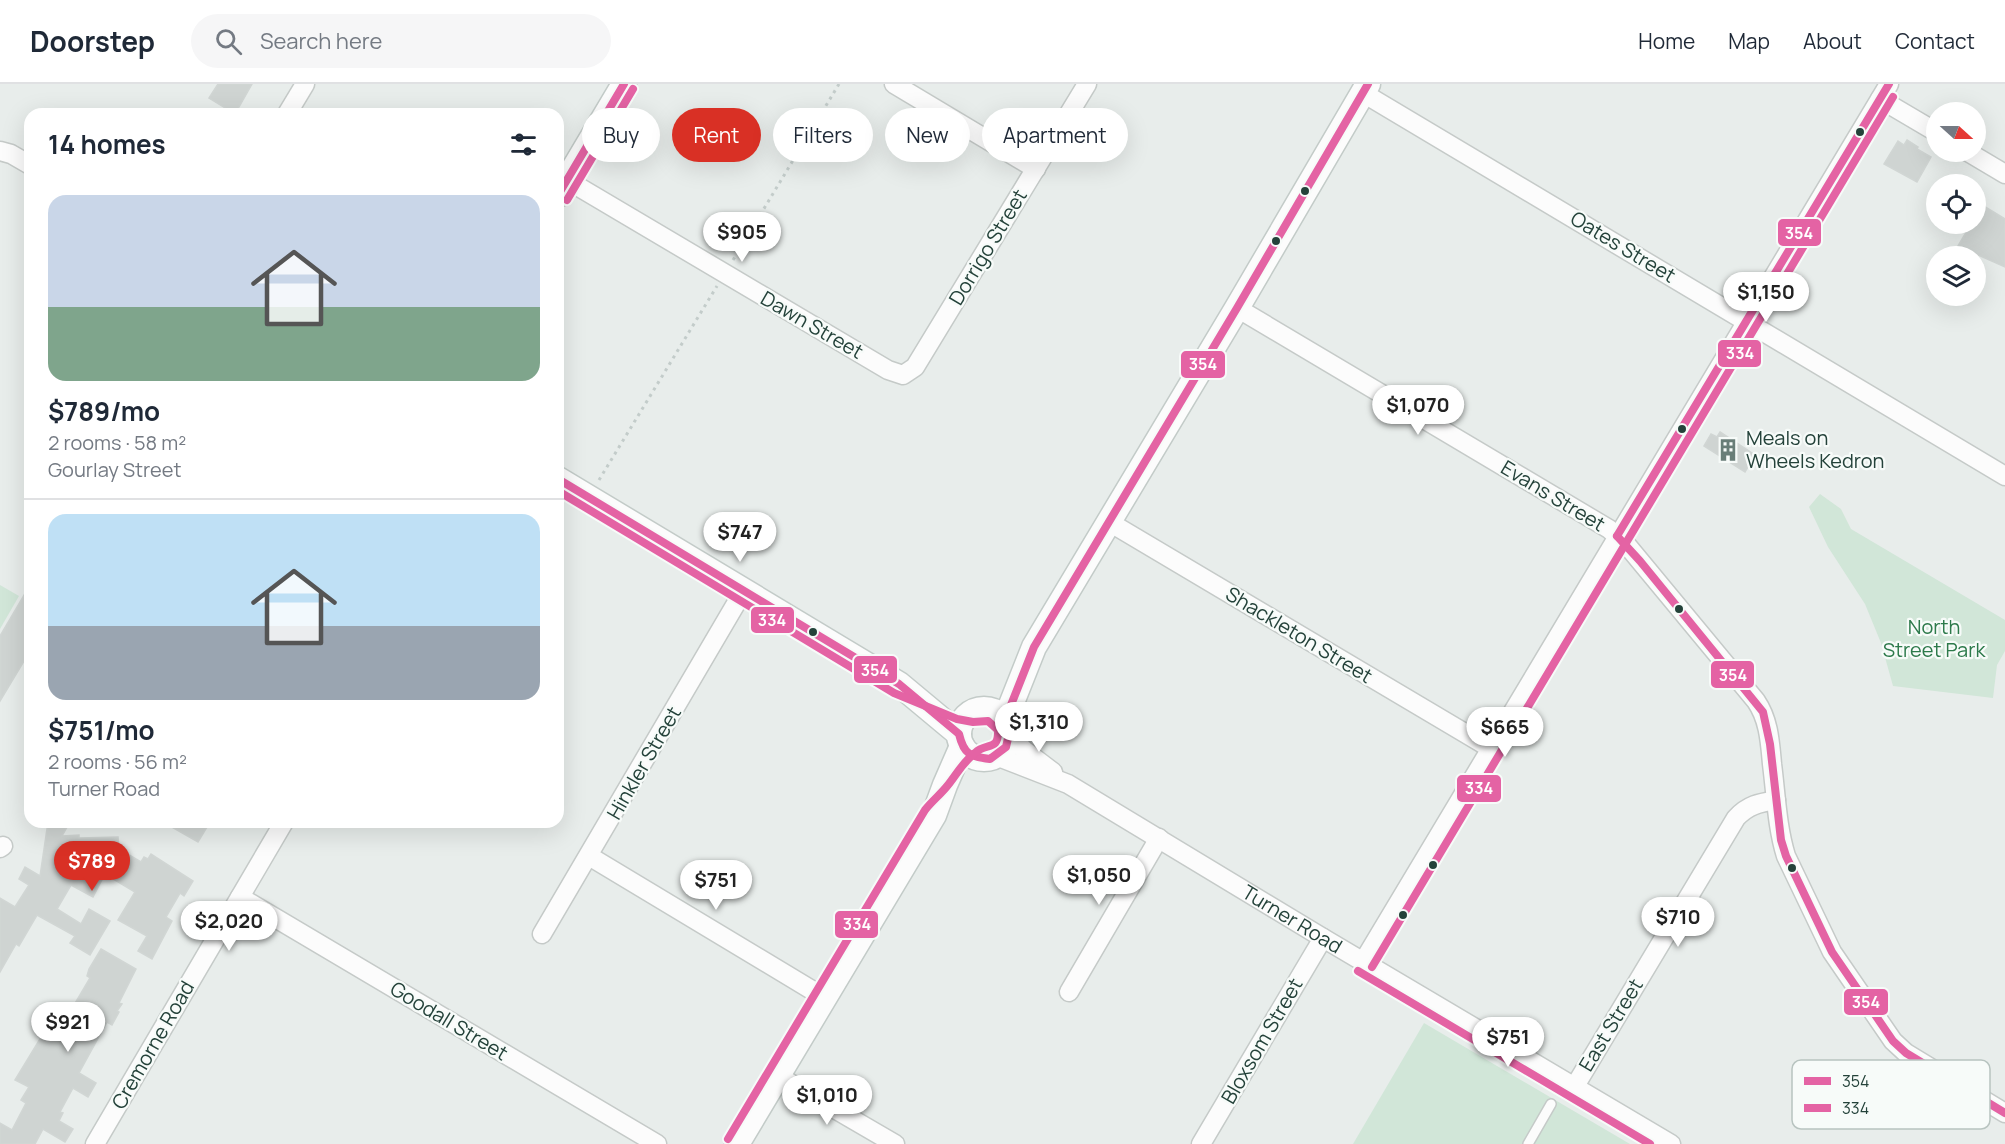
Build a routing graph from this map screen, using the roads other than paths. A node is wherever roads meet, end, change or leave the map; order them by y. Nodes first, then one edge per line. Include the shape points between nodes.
1 (305, 84) edge
2 (624, 84) edge
3 (894, 84) edge
4 (1087, 84) edge
5 (1366, 88) edge
6 (1881, 90) edge
7 (291, 108) edge
8 (1926, 124) edge
9 (0, 151) edge
10 (24, 162) edge
11 (1985, 162) edge
12 (1036, 169) junction
13 (2005, 174) edge
14 (564, 185) edge
15 (564, 189) edge
16 (1237, 308) junction
17 (1746, 321) junction
18 (903, 375) joint
19 (2005, 476) edge
20 (564, 483) edge
21 (1109, 522) junction
22 (1617, 536) junction
23 (744, 590) junction
24 (899, 684) junction
25 (993, 719) junction
26 (961, 740) junction
27 (1490, 748) junction
28 (990, 758) junction
29 (1068, 784) junction
30 (1776, 800) junction
31 (933, 815) junction
32 (280, 828) edge
33 (1159, 838) junction
34 (589, 856) junction
35 (240, 897) junction
36 (542, 934) dead end
37 (1323, 938) junction
38 (1363, 962) junction
39 (1069, 992) dead end
40 (825, 998) junction
41 (1918, 1060) edge
42 (778, 1076) junction
43 (1575, 1086) junction
44 (1551, 1104) dead end
45 (1990, 1104) edge
46 (2005, 1113) edge
47 (95, 1144) edge
48 (657, 1144) edge
49 (737, 1144) edge
50 (895, 1144) edge
51 (1201, 1144) edge
52 (1528, 1144) edge
53 (1671, 1144) edge

1 - 7 street
2 - 14 street
3 - 12 street
4 - 12 street, Dorrigo Street
5 - 16 street
5 - 17 street, Oates Street
6 - 8 street
6 - 17 street
9 - 10 street
11 - 13 street
12 - 18 street, Dorrigo Street via 915,367
15 - 18 street, Dawn Street
16 - 21 street
16 - 22 street, Evans Street
17 - 19 street, Oates Street
17 - 22 street
20 - 23 street, Turner Road
21 - 25 street via 1034,647 1008,676
21 - 27 street, Shackleton Street
22 - 27 street
22 - 30 street, Evans Street via 1763,712
23 - 24 street, Turner Road
23 - 34 street, Hinkler Street
24 - 25 street, Turner Road
24 - 26 street, Turner Road
25 - 26 street via 963,721
25 - 28 street via 1006,747
25 - 29 street, Turner Road via 1024,750
26 - 28 street, Turner Road via 968,753
26 - 31 street
27 - 38 street
28 - 29 street, Turner Road
28 - 31 street via 969,772
29 - 33 street, Turner Road
30 - 41 street, Evans Street via 1786,856 1832,952 1893,1041
30 - 43 street, East Street via 1745,808 1736,818
31 - 40 street
32 - 35 street, Cremorne Road
33 - 37 street, Turner Road
33 - 39 street
34 - 36 street, Hinkler Street
34 - 40 street
35 - 47 street, Cremorne Road
35 - 48 street, Goodall Street
37 - 38 street, Turner Road
37 - 51 street, Bloxsom Street
38 - 43 street, Turner Road
40 - 42 street
42 - 49 street
42 - 50 street
43 - 53 street, Turner Road
44 - 52 lane
45 - 46 street, Evans Street

